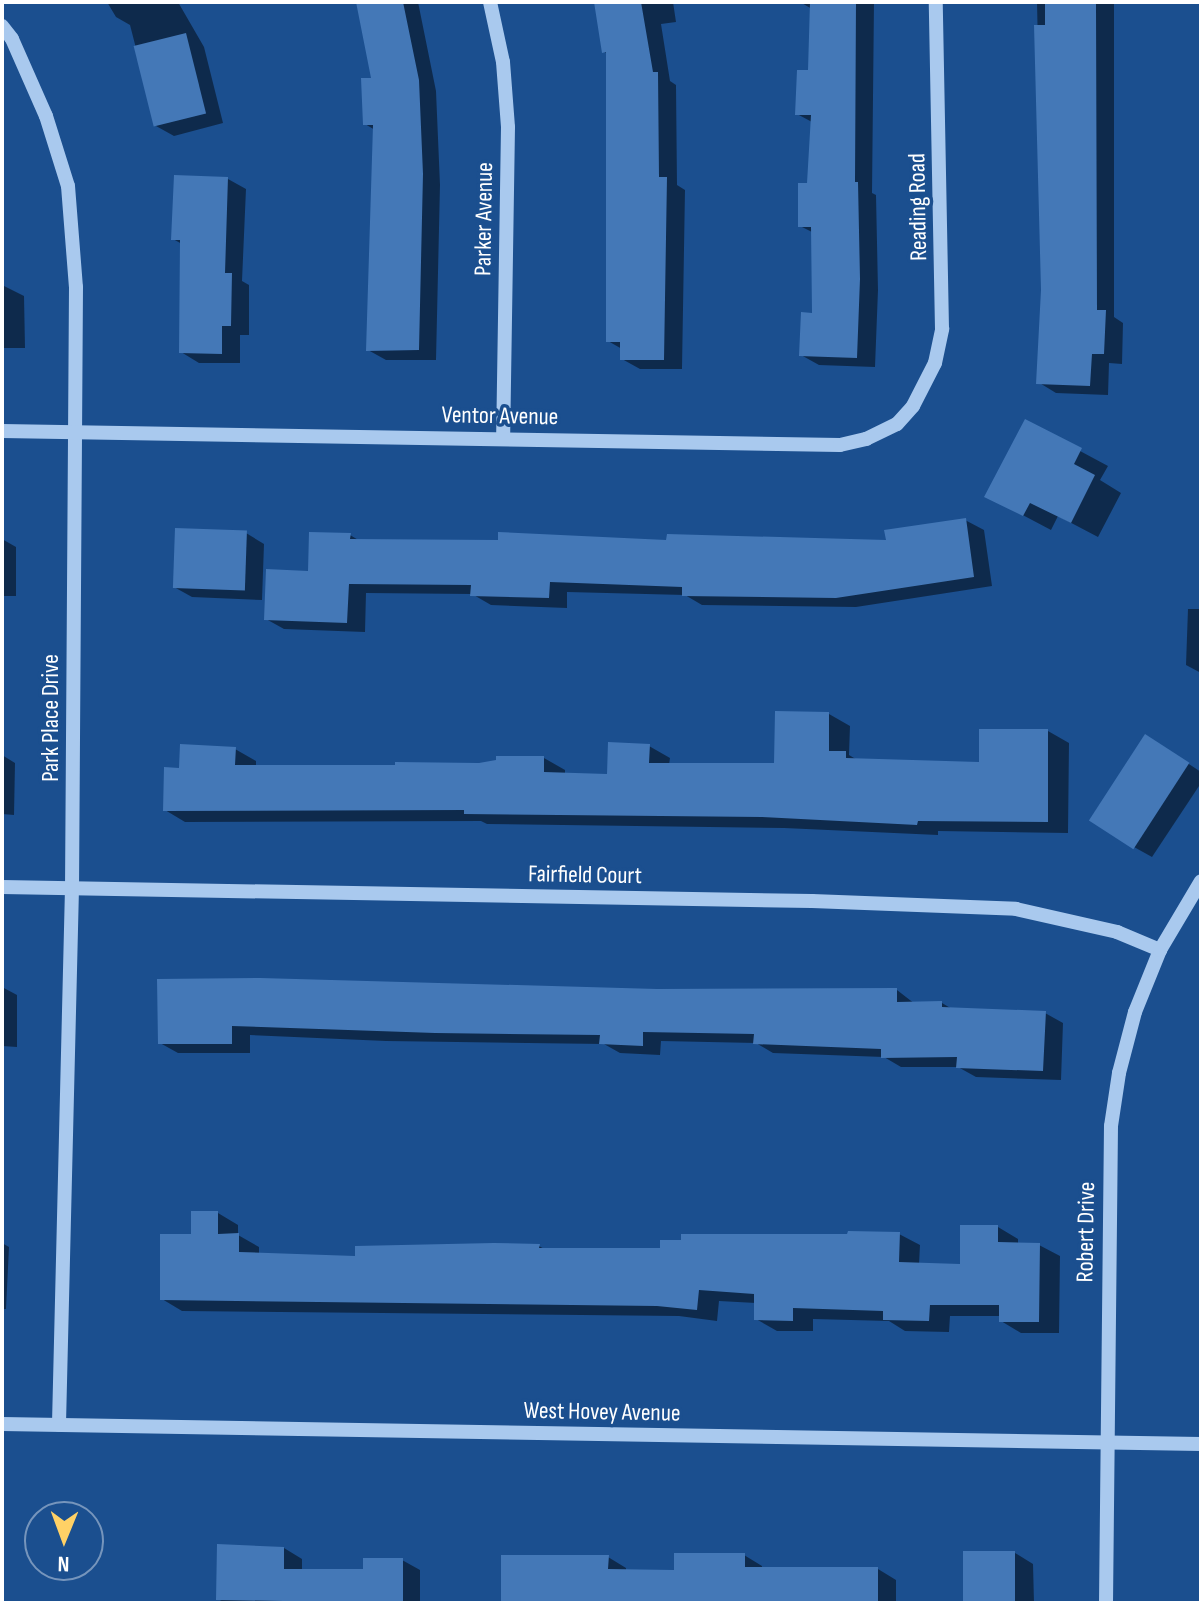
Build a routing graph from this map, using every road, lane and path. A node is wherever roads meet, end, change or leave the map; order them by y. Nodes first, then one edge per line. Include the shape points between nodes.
1 (490, 2) edge
2 (936, 2) edge
3 (2, 26) edge
4 (913, 406) joint
5 (2, 431) edge
6 (74, 432) junction
7 (503, 438) junction
8 (1201, 881) edge
9 (2, 887) edge
10 (72, 888) junction
11 (1160, 950) junction
12 (2, 1424) edge
13 (59, 1425) junction
14 (1106, 1442) junction
15 (1201, 1444) edge
16 (1106, 1603) edge

1 - 7 street, Parker Avenue via 503,62 508,127
2 - 4 street, Reading Road via 942,329 935,363
3 - 6 street, Park Place Drive via 46,116 68,186 76,287
4 - 7 street, Ventor Avenue via 897,424 840,445
5 - 6 street, Ventor Avenue
6 - 7 street, Ventor Avenue
6 - 10 street, Park Place Drive
8 - 11 street, Robert Drive
9 - 10 street, Fairfield Court
10 - 11 street, Fairfield Court via 1016,909 1117,932
10 - 13 street, Park Place Drive
11 - 14 street, Robert Drive via 1135,1012 1111,1126
12 - 13 street, West Hovey Avenue
13 - 14 street, West Hovey Avenue
14 - 15 street, West Hovey Avenue
14 - 16 street, Robert Drive

